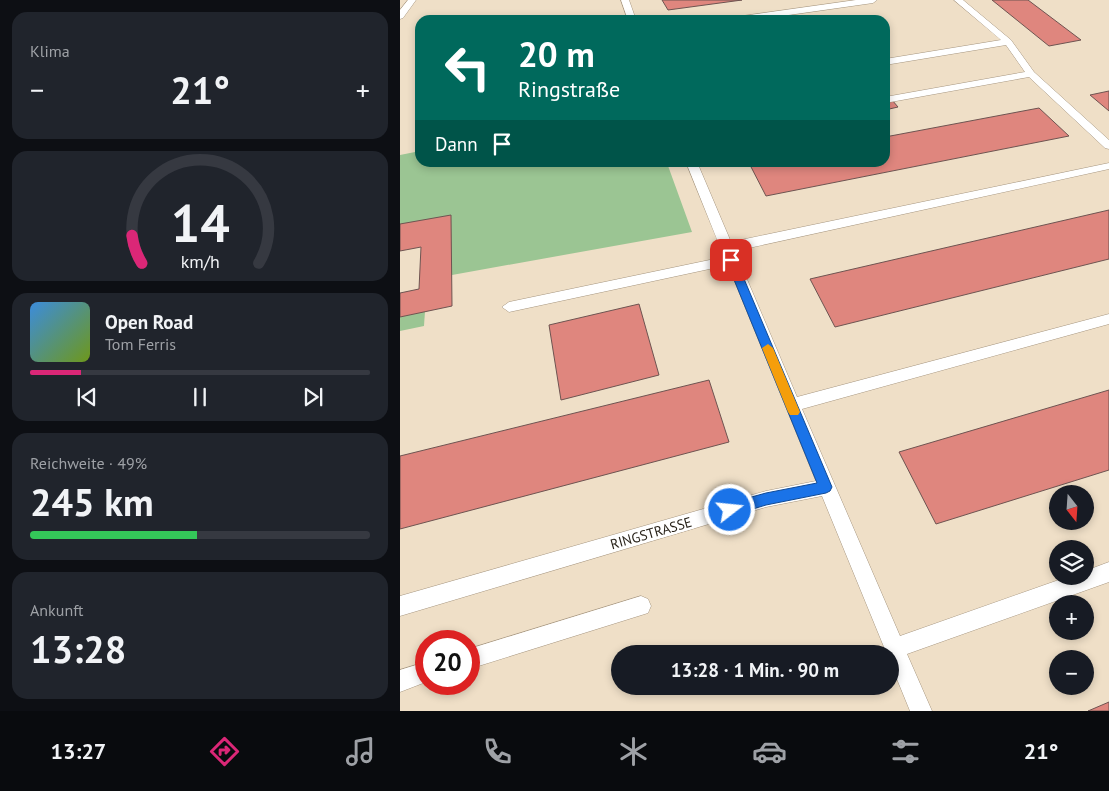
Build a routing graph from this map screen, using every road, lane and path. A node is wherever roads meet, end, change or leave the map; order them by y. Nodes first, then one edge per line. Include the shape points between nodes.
1 (411, 0) edge
2 (625, 0) edge
3 (873, 0) edge
4 (958, 0) edge
5 (400, 1) edge
6 (630, 15) edge
7 (770, 15) edge
8 (400, 16) edge
9 (1008, 42) junction
10 (890, 61) edge
11 (1031, 74) junction
12 (890, 99) edge
13 (1109, 146) edge
14 (1109, 166) edge
15 (693, 167) edge
16 (729, 254) junction
17 (509, 307) dead end
18 (1109, 319) edge
19 (791, 405) junction
20 (826, 487) junction
21 (1109, 572) edge
22 (400, 606) edge
23 (641, 606) dead end
24 (891, 645) edge
25 (899, 647) edge
26 (480, 656) edge
27 (899, 662) edge
28 (415, 675) edge
29 (400, 680) edge
30 (921, 711) edge

1 - 5 lane
1 - 8 lane
2 - 6 lane
3 - 7 lane
4 - 9 lane
9 - 10 lane
9 - 11 lane
11 - 12 lane
11 - 13 lane
14 - 16 lane
15 - 16 lane
16 - 17 lane
16 - 19 lane
18 - 19 lane
19 - 20 lane
20 - 22 lane, RINGSTRASSE via 766,499
20 - 24 lane
21 - 25 lane
23 - 26 lane
27 - 30 lane
28 - 29 lane

